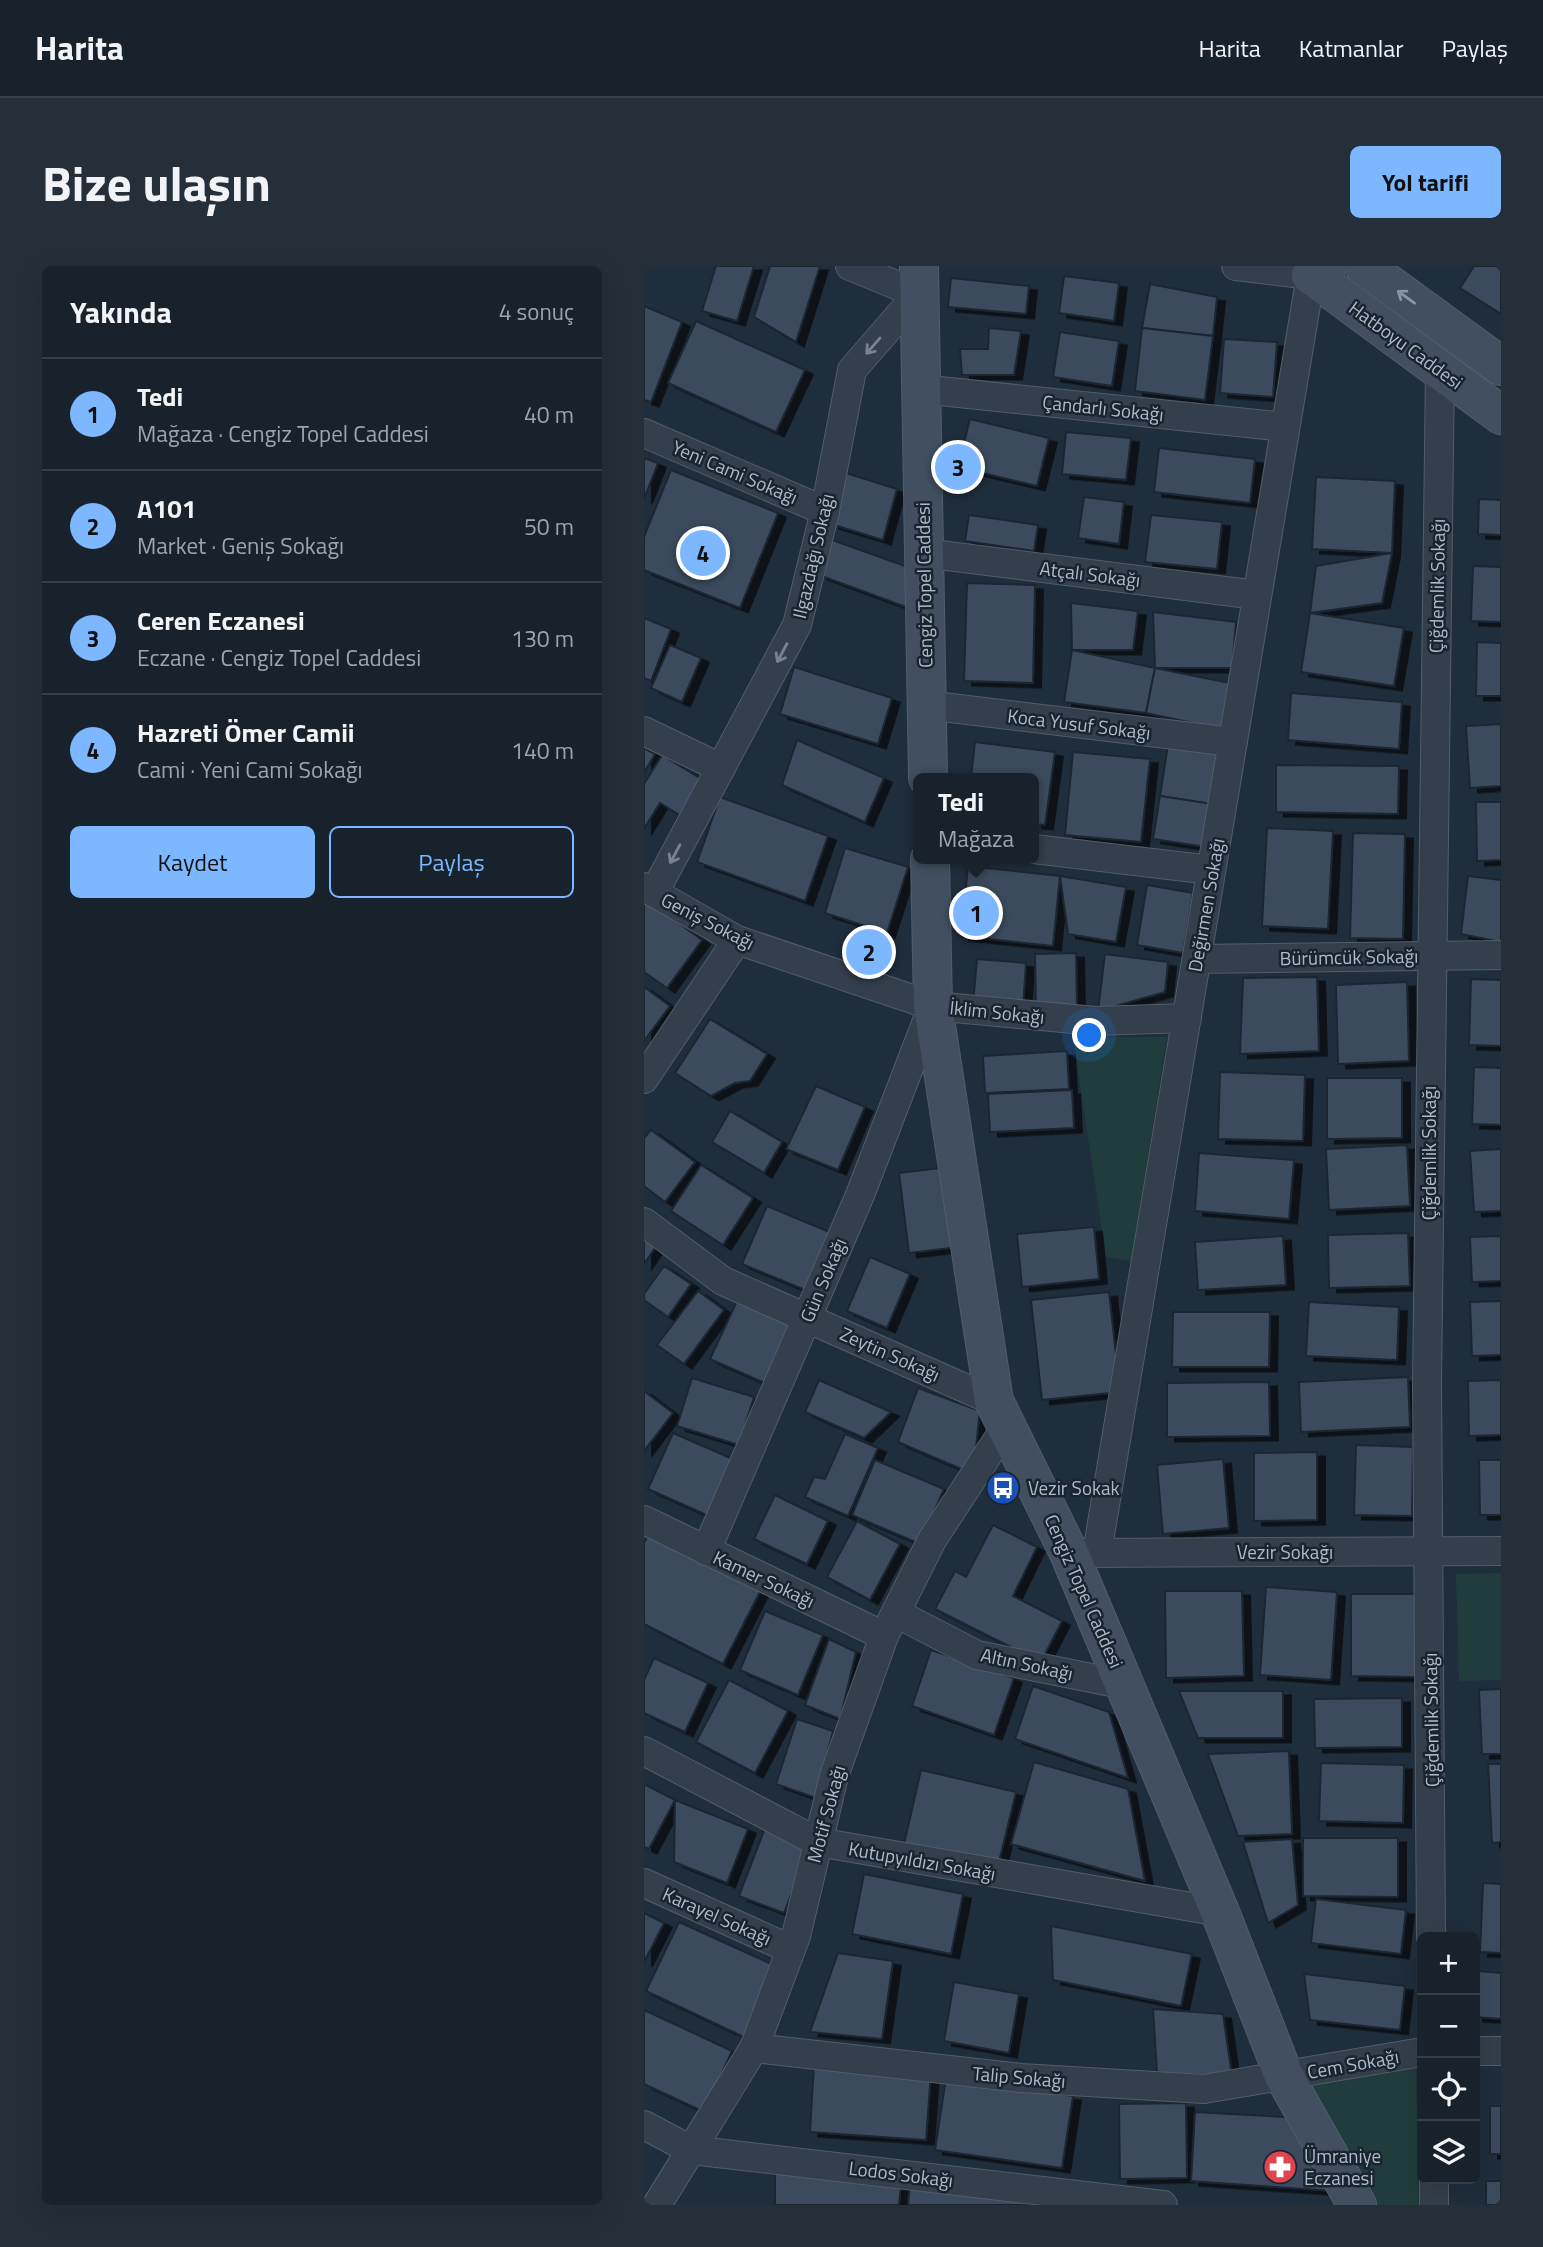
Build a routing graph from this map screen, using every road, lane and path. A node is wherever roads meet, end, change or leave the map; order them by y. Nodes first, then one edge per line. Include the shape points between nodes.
1 (850, 266) edge
2 (1236, 266) edge
3 (1364, 266) edge
4 (1319, 271) edge
5 (918, 280) edge
6 (1447, 326) junction
7 (1501, 366) edge
8 (1440, 370) junction
9 (920, 389) junction
10 (1501, 415) edge
11 (1286, 427) junction
12 (644, 433) edge
13 (825, 511) junction
14 (923, 553) junction
15 (1257, 595) junction
16 (926, 705) junction
17 (644, 731) edge
18 (1233, 742) junction
19 (721, 768) junction
20 (928, 773) edge
21 (1039, 850) edge
22 (930, 864) edge
23 (1212, 870) junction
24 (649, 890) edge
25 (737, 940) junction
26 (1501, 955) edge
27 (1431, 956) junction
28 (1197, 959) junction
29 (933, 1006) junction
30 (1186, 1018) junction
31 (644, 1079) edge
32 (644, 1222) edge
33 (807, 1317) junction
34 (1000, 1414) junction
35 (644, 1520) edge
36 (706, 1551) junction
37 (1429, 1551) junction
38 (1501, 1551) edge
39 (1083, 1553) junction
40 (890, 1624) junction
41 (1126, 1685) junction
42 (644, 1751) edge
43 (818, 1842) junction
44 (644, 1883) edge
45 (1220, 1912) junction
46 (1431, 1932) edge
47 (790, 1949) junction
48 (754, 2049) junction
49 (1501, 2050) edge
50 (1480, 2051) edge
51 (1417, 2053) edge
52 (1284, 2076) junction
53 (644, 2126) edge
54 (691, 2150) junction
55 (1434, 2184) edge
56 (657, 2205) edge
57 (1163, 2205) edge
58 (1357, 2205) edge
59 (1434, 2205) edge

1 - 5 street
2 - 4 street
6 -> 3 street, Hatboyu Caddesi
4 - 8 street, Hatboyu Caddesi
4 - 11 street, Değirmen Sokağı
5 - 9 street, Cengiz Topel Caddesi
5 -> 13 street, Ilgazdağı Sokağı via 852,370
6 - 7 street, Hatboyu Caddesi
6 - 8 street
8 - 10 street, Hatboyu Caddesi
8 - 27 street, Çiğdemlik Sokağı
9 - 11 street, Çandarlı Sokağı
9 - 14 street, Cengiz Topel Caddesi
11 - 15 street, Değirmen Sokağı
12 - 13 street, Yeni Cami Sokağı
13 -> 19 street, Ilgazdağı Sokağı via 797,625
14 - 15 street, Atçalı Sokağı
14 - 16 street, Cengiz Topel Caddesi
15 - 18 street, Değirmen Sokağı
16 - 18 street, Koca Yusuf Sokağı
16 - 20 street, Cengiz Topel Caddesi
17 - 19 street
18 - 23 street, Değirmen Sokağı
19 -> 24 street, Ilgazdağı Sokağı
21 - 23 street
22 - 29 street, Cengiz Topel Caddesi
23 - 28 street, Değirmen Sokağı
24 - 25 street, Geniş Sokağı
25 - 29 street, Geniş Sokağı
25 - 31 street
26 - 27 street, Bürümcük Sokağı
27 - 28 street, Bürümcük Sokağı
27 - 37 street, Çiğdemlik Sokağı
28 - 30 street, Değirmen Sokağı
29 - 30 street, İklim Sokağı via 1095,1021
29 - 33 street, Gün Sokağı
29 - 34 street, Cengiz Topel Caddesi
30 - 39 street, Değirmen Sokağı
32 - 33 street, Zeytin Sokağı via 723,1281
33 - 34 street, Zeytin Sokağı
33 - 36 street, Gün Sokağı
34 - 39 street, Cengiz Topel Caddesi
34 - 40 street, Motif Sokağı
35 - 36 street, Kamer Sokağı
36 - 40 street, Kamer Sokağı
37 - 38 street, Vezir Sokağı
37 - 39 street, Vezir Sokağı
37 - 46 street, Çiğdemlik Sokağı
39 - 41 street, Cengiz Topel Caddesi
40 - 41 street, Altın Sokağı via 977,1655
40 - 43 street, Motif Sokağı via 834,1776
41 - 45 street, Cengiz Topel Caddesi
42 - 43 street, Kutupyıldızı Sokağı
43 - 45 street, Kutupyıldızı Sokağı
43 - 47 street, Motif Sokağı
44 - 47 street, Karayel Sokağı
45 - 52 street, Cengiz Topel Caddesi
47 - 48 street, Motif Sokağı
48 - 52 street, Talip Sokağı via 1021,2078 1204,2089
48 - 54 street, Motif Sokağı
49 - 50 street
51 - 52 street, Cem Sokağı
52 - 58 street, Cengiz Topel Caddesi
53 - 54 street, Lodos Sokağı
54 - 56 street, Motif Sokağı
54 - 57 street, Lodos Sokağı
55 - 59 street

